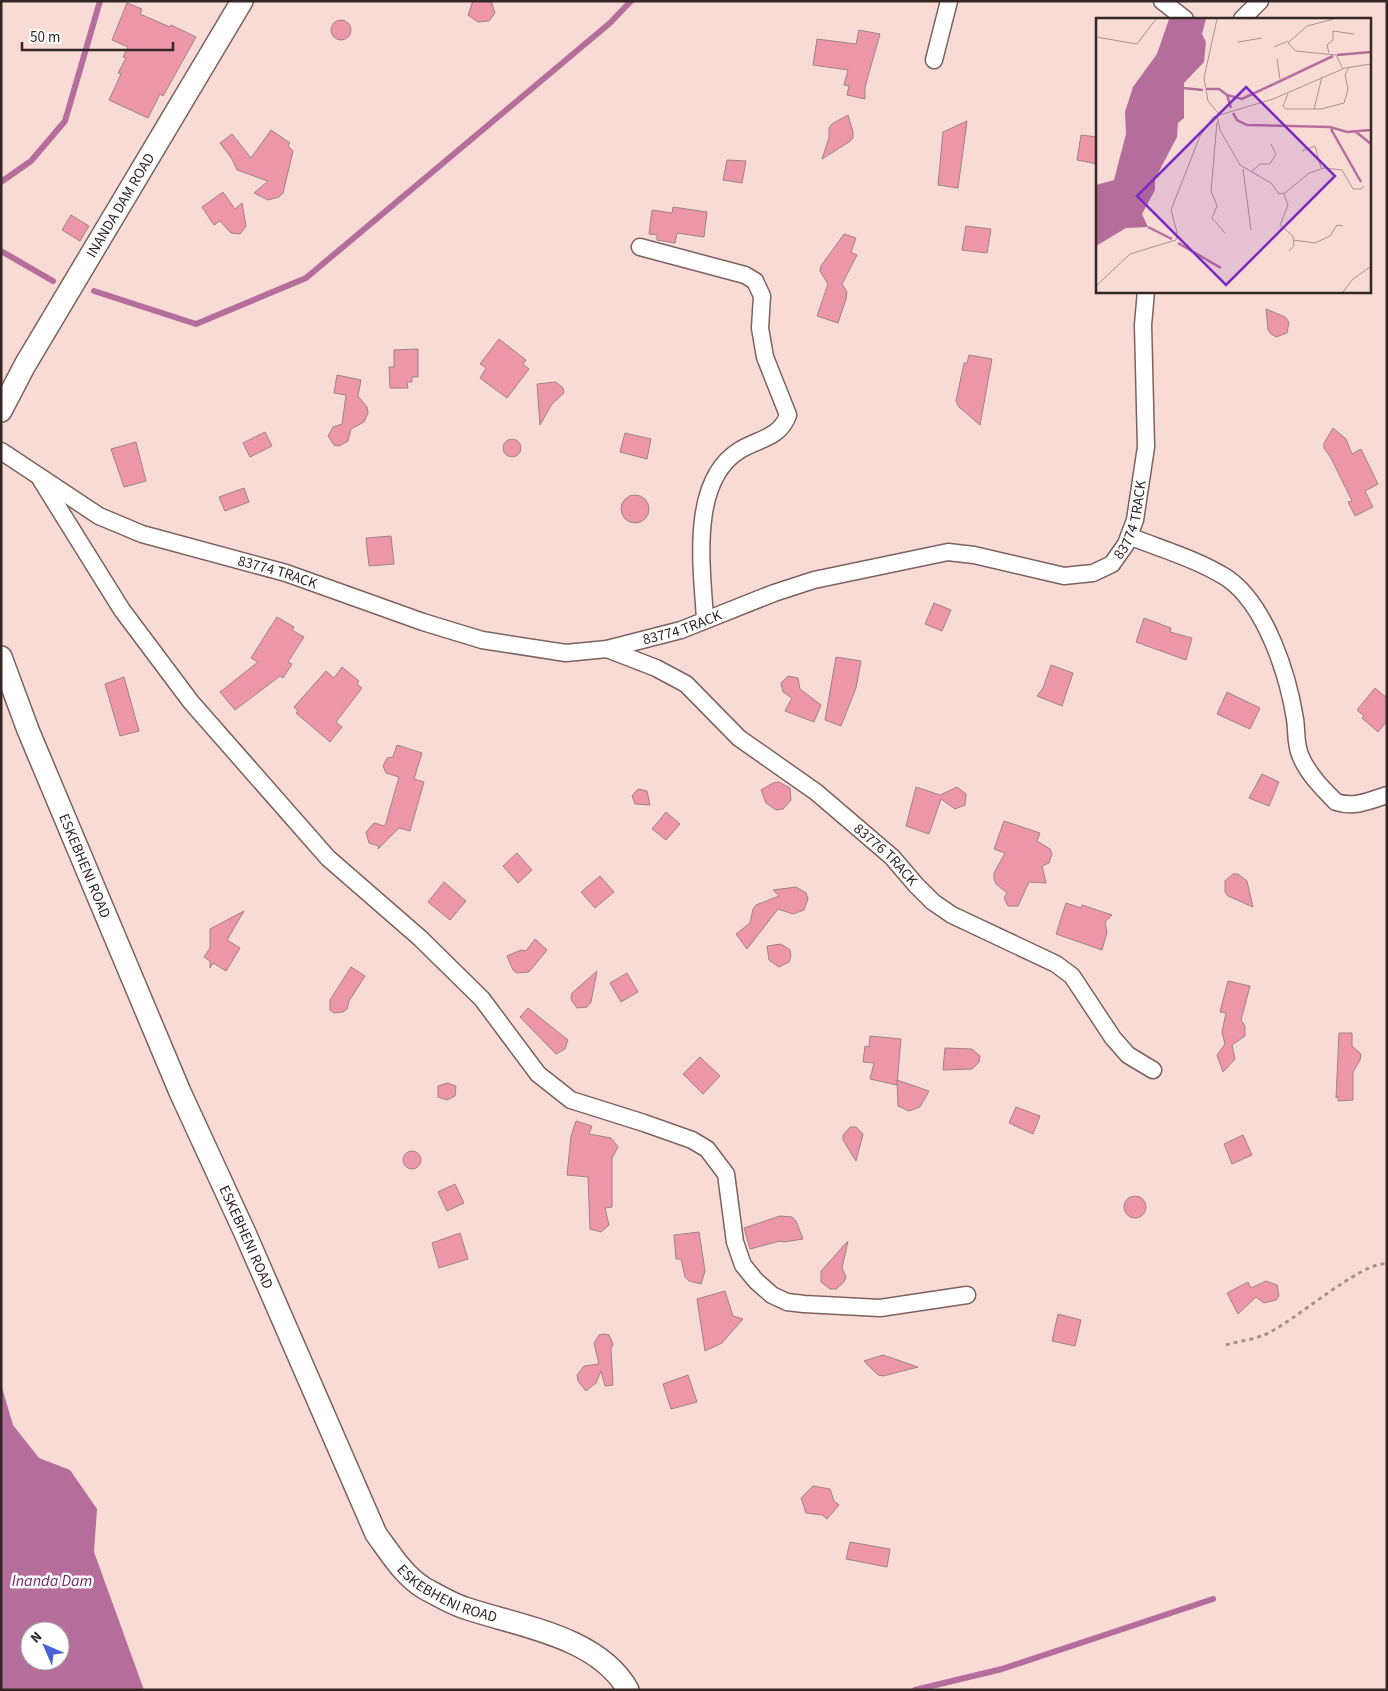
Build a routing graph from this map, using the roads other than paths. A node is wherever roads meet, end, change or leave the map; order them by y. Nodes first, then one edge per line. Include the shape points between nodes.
1 (242, 1) edge
2 (949, 1) edge
3 (1162, 1) edge
4 (1260, 1) edge
5 (1184, 18) edge
6 (1243, 18) edge
7 (934, 60) dead end
8 (640, 247) dead end
9 (1146, 292) edge
10 (1, 411) edge
11 (1, 451) edge
12 (39, 476) junction
13 (1129, 536) junction
14 (705, 619) junction
15 (607, 649) junction
16 (1, 656) edge
17 (1387, 795) edge
18 (1153, 1070) dead end
19 (967, 1295) dead end
20 (628, 1690) edge

1 - 10 street, INANDA DAM ROAD
2 - 7 street
3 - 5 street
4 - 6 street
8 - 14 street via 755,281 762,296 760,328 765,357 788,415 778,432 731,456 709,489 704,514 702,562
9 - 13 street, 83774 TRACK via 1143,325 1146,447 1135,520
11 - 12 street, 83774 TRACK
12 - 15 street, 83774 TRACK via 99,516 142,534 286,573 482,640 566,653
12 - 19 street via 122,610 191,702 328,858 420,938 482,999 538,1074 571,1100 692,1140 707,1149 726,1174 735,1242 743,1265 756,1281 772,1295 787,1302 804,1304 880,1308
13 - 14 street, 83774 TRACK via 1112,564 1093,573 1064,576 948,552 814,580
13 - 17 street via 1200,564 1228,579 1245,595 1259,614 1279,658 1295,719 1300,756 1336,802 1356,805
14 - 15 street, 83774 TRACK via 681,630
15 - 18 street, 83776 TRACK via 686,684 739,738 816,792 892,857 916,885 952,915 1056,964 1072,976 1113,1038 1128,1055
16 - 20 street, ESKEBHENI ROAD via 28,730 176,1083 376,1534 398,1564 422,1587 464,1608 513,1621 572,1643 599,1658 622,1678

